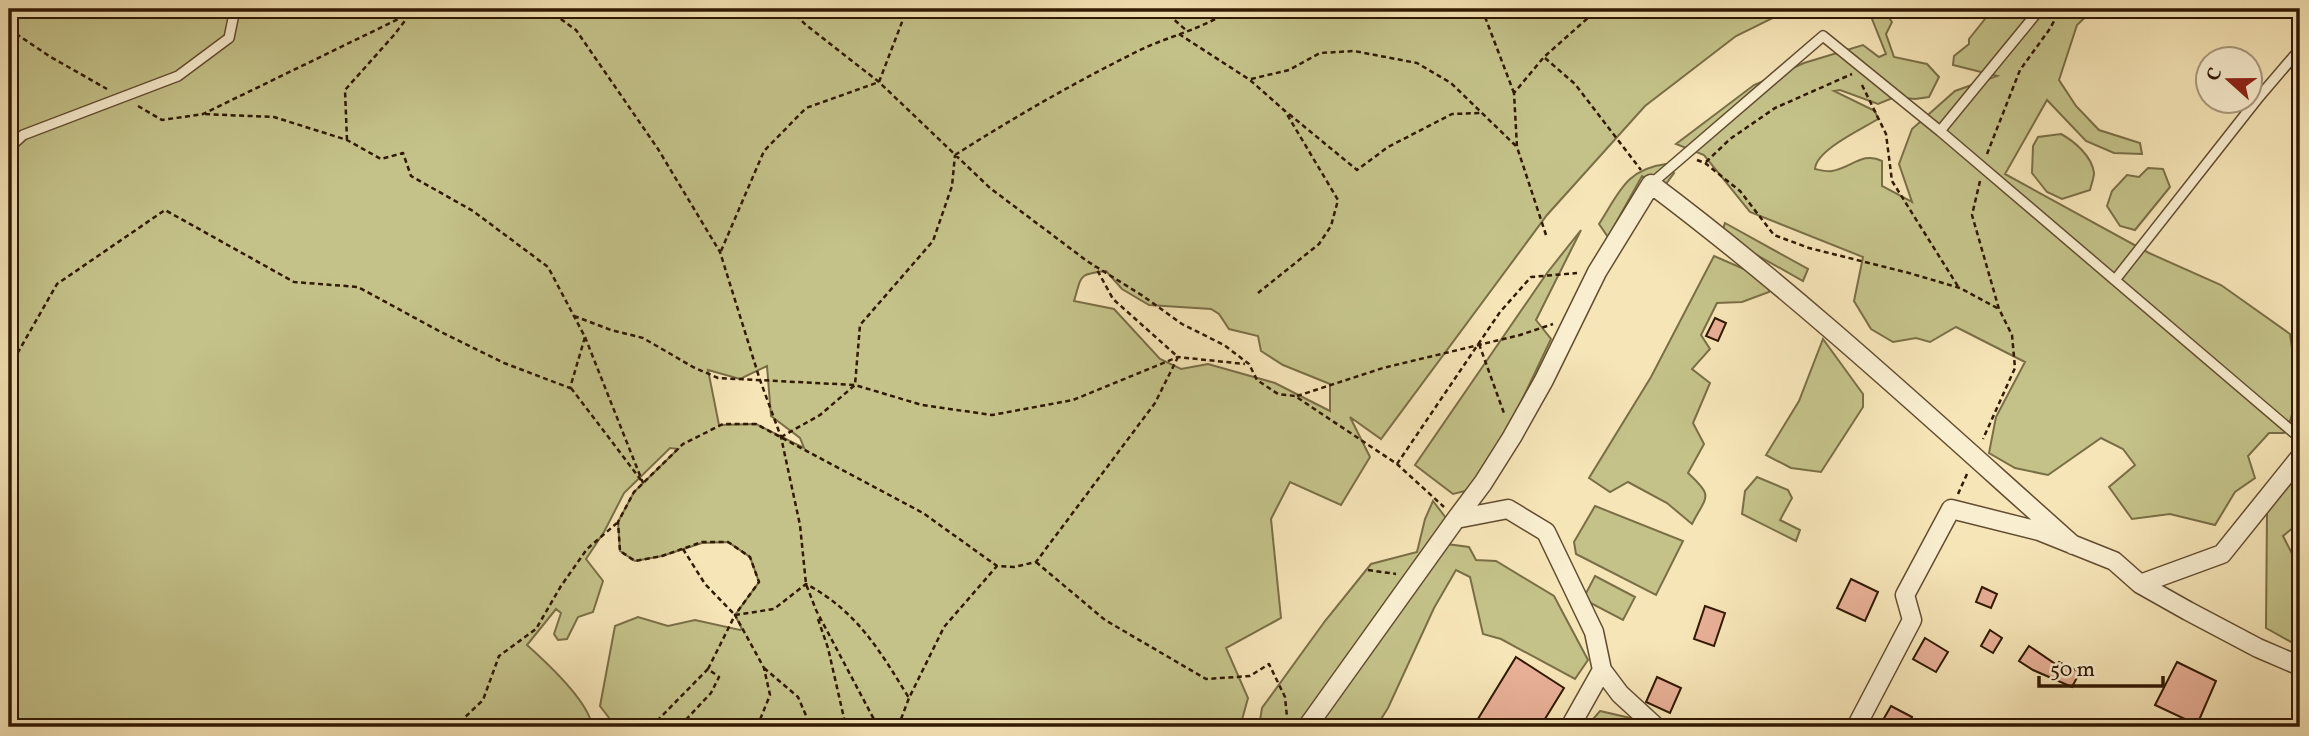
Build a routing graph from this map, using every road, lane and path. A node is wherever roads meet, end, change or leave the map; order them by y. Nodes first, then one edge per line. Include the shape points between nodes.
1 (235, 9) edge
2 (419, 9) edge
3 (547, 9) edge
4 (790, 9) edge
5 (908, 9) edge
6 (1162, 9) edge
7 (1232, 9) edge
8 (1482, 9) edge
9 (1598, 9) edge
10 (2040, 9) edge
11 (2061, 9) edge
12 (412, 10) edge
13 (9, 29) edge
14 (1187, 31) junction
15 (1179, 34) junction
16 (2300, 49) edge
17 (1545, 57) junction
18 (1861, 72) junction
19 (1250, 80) junction
20 (879, 82) junction
21 (1514, 93) junction
22 (124, 98) junction
23 (1285, 111) junction
24 (1481, 113) junction
25 (203, 114) junction
26 (1940, 131) junction
27 (346, 140) junction
28 (1517, 147) junction
29 (9, 148) edge
30 (955, 155) junction
31 (1984, 168) junction
32 (1651, 184) junction
33 (1546, 235) dead end
34 (720, 252) junction
35 (1095, 266) junction
36 (1597, 272) junction
37 (2115, 279) junction
38 (1960, 288) junction
39 (1258, 293) dead end
40 (1999, 309) junction
41 (574, 316) junction
42 (1576, 317) junction
43 (585, 337) junction
44 (1479, 344) junction
45 (1178, 357) junction
46 (1248, 364) junction
47 (9, 368) edge
48 (760, 380) junction
49 (855, 386) junction
50 (570, 388) junction
51 (1295, 396) junction
52 (781, 437) junction
53 (1512, 437) junction
54 (2300, 439) edge
55 (1975, 457) junction
56 (2300, 457) edge
57 (1397, 464) junction
58 (643, 483) junction
59 (1951, 509) junction
60 (1456, 519) junction
61 (618, 522) junction
62 (2074, 545) junction
63 (683, 549) junction
64 (1036, 562) junction
65 (997, 566) junction
66 (1368, 570) dead end
67 (1415, 578) junction
68 (806, 584) junction
69 (2140, 584) junction
70 (816, 610) junction
71 (735, 615) junction
72 (2300, 666) edge
73 (708, 668) junction
74 (764, 668) junction
75 (1602, 670) junction
76 (909, 698) junction
77 (443, 727) edge
78 (651, 727) edge
79 (679, 727) edge
80 (757, 727) edge
81 (811, 727) edge
82 (846, 727) edge
83 (878, 727) edge
84 (898, 727) edge
85 (1288, 727) edge
86 (1307, 727) edge
87 (1570, 727) edge
88 (1656, 727) edge
89 (1856, 727) edge

1 - 22 lane via 229,38 178,75
2 - 12 path
3 - 34 path via 576,30 658,149
4 - 20 path
5 - 20 path
6 - 14 path
7 - 14 path
8 - 21 path
9 - 17 path
10 - 26 lane
11 - 31 path via 2020,70
12 - 25 path
12 - 27 path via 345,90
13 - 22 path
14 - 15 path
15 - 19 path
15 - 30 path via 1011,119
16 - 37 lane
17 - 21 path
17 - 32 path via 1575,84
18 - 26 lane
18 - 32 lane via 1823,36
18 - 38 path via 1886,134 1892,181
18 - 38 path via 1774,108 1705,163 1740,191 1774,235
19 - 23 path
19 - 24 path via 1289,69 1320,53 1354,51 1417,63 1451,83
20 - 30 path
20 - 34 path via 806,108 764,151
21 - 28 path
22 - 25 path via 162,120
22 - 29 lane via 23,135
23 - 24 path via 1357,170 1388,147 1452,114
23 - 39 path via 1338,200 1331,226 1319,244
24 - 28 path
25 - 27 path via 275,117
26 - 31 lane
27 - 41 path via 381,159 403,153 411,176 473,211 548,267
28 - 33 path
30 - 35 path via 990,188
30 - 49 path via 952,186 933,241 860,325
31 - 37 lane
31 - 40 path via 1972,215
32 - 36 street
32 - 55 street via 1800,304
34 - 48 path
35 - 45 path via 1114,299
35 - 46 path
36 - 42 street
36 - 44 path via 1531,277
37 - 54 lane
38 - 40 path
40 - 55 path via 2012,335 2015,368
41 - 43 path
41 - 48 path via 643,338 718,378
42 - 44 path
42 - 53 street
43 - 50 path
43 - 58 path
44 - 51 path
44 - 53 path
44 - 57 path
45 - 46 path
45 - 49 path via 1073,400 992,415 922,404
45 - 64 path via 1155,403
46 - 51 path via 1258,380 1278,394
47 - 50 path via 57,284 165,210 294,282 358,286 504,363
48 - 49 path
48 - 52 path
49 - 52 path via 820,415
50 - 58 path
51 - 57 path
52 - 58 path via 756,424 723,424 683,444
52 - 65 path via 923,513
52 - 68 path via 800,525
53 - 60 street
55 - 59 path
55 - 62 street
56 - 69 street via 2222,554
57 - 60 path
58 - 61 path
59 - 62 street via 2039,531
59 - 89 street via 1905,595 1912,620
60 - 67 street
60 - 75 street via 1508,509 1546,532 1594,632
61 - 63 path via 620,551 635,561
61 - 77 path via 587,549 536,629 499,656 483,700 461,720
62 - 69 street via 2114,561
63 - 71 path via 705,584
63 - 71 path via 702,542 728,542 750,557 759,582
64 - 65 path via 1014,568
64 - 85 path via 1105,620 1206,679 1250,676 1269,664 1285,697
65 - 76 path via 944,627
66 - 67 path
67 - 86 street
68 - 70 path
68 - 71 path via 775,609
68 - 76 path via 829,596 876,643
69 - 72 street
70 - 82 path
70 - 83 path
71 - 73 path
71 - 74 path
73 - 78 path
73 - 79 path via 719,677 711,693
74 - 80 path via 769,695
74 - 81 path via 799,697
75 - 87 street
75 - 88 street
76 - 84 path

